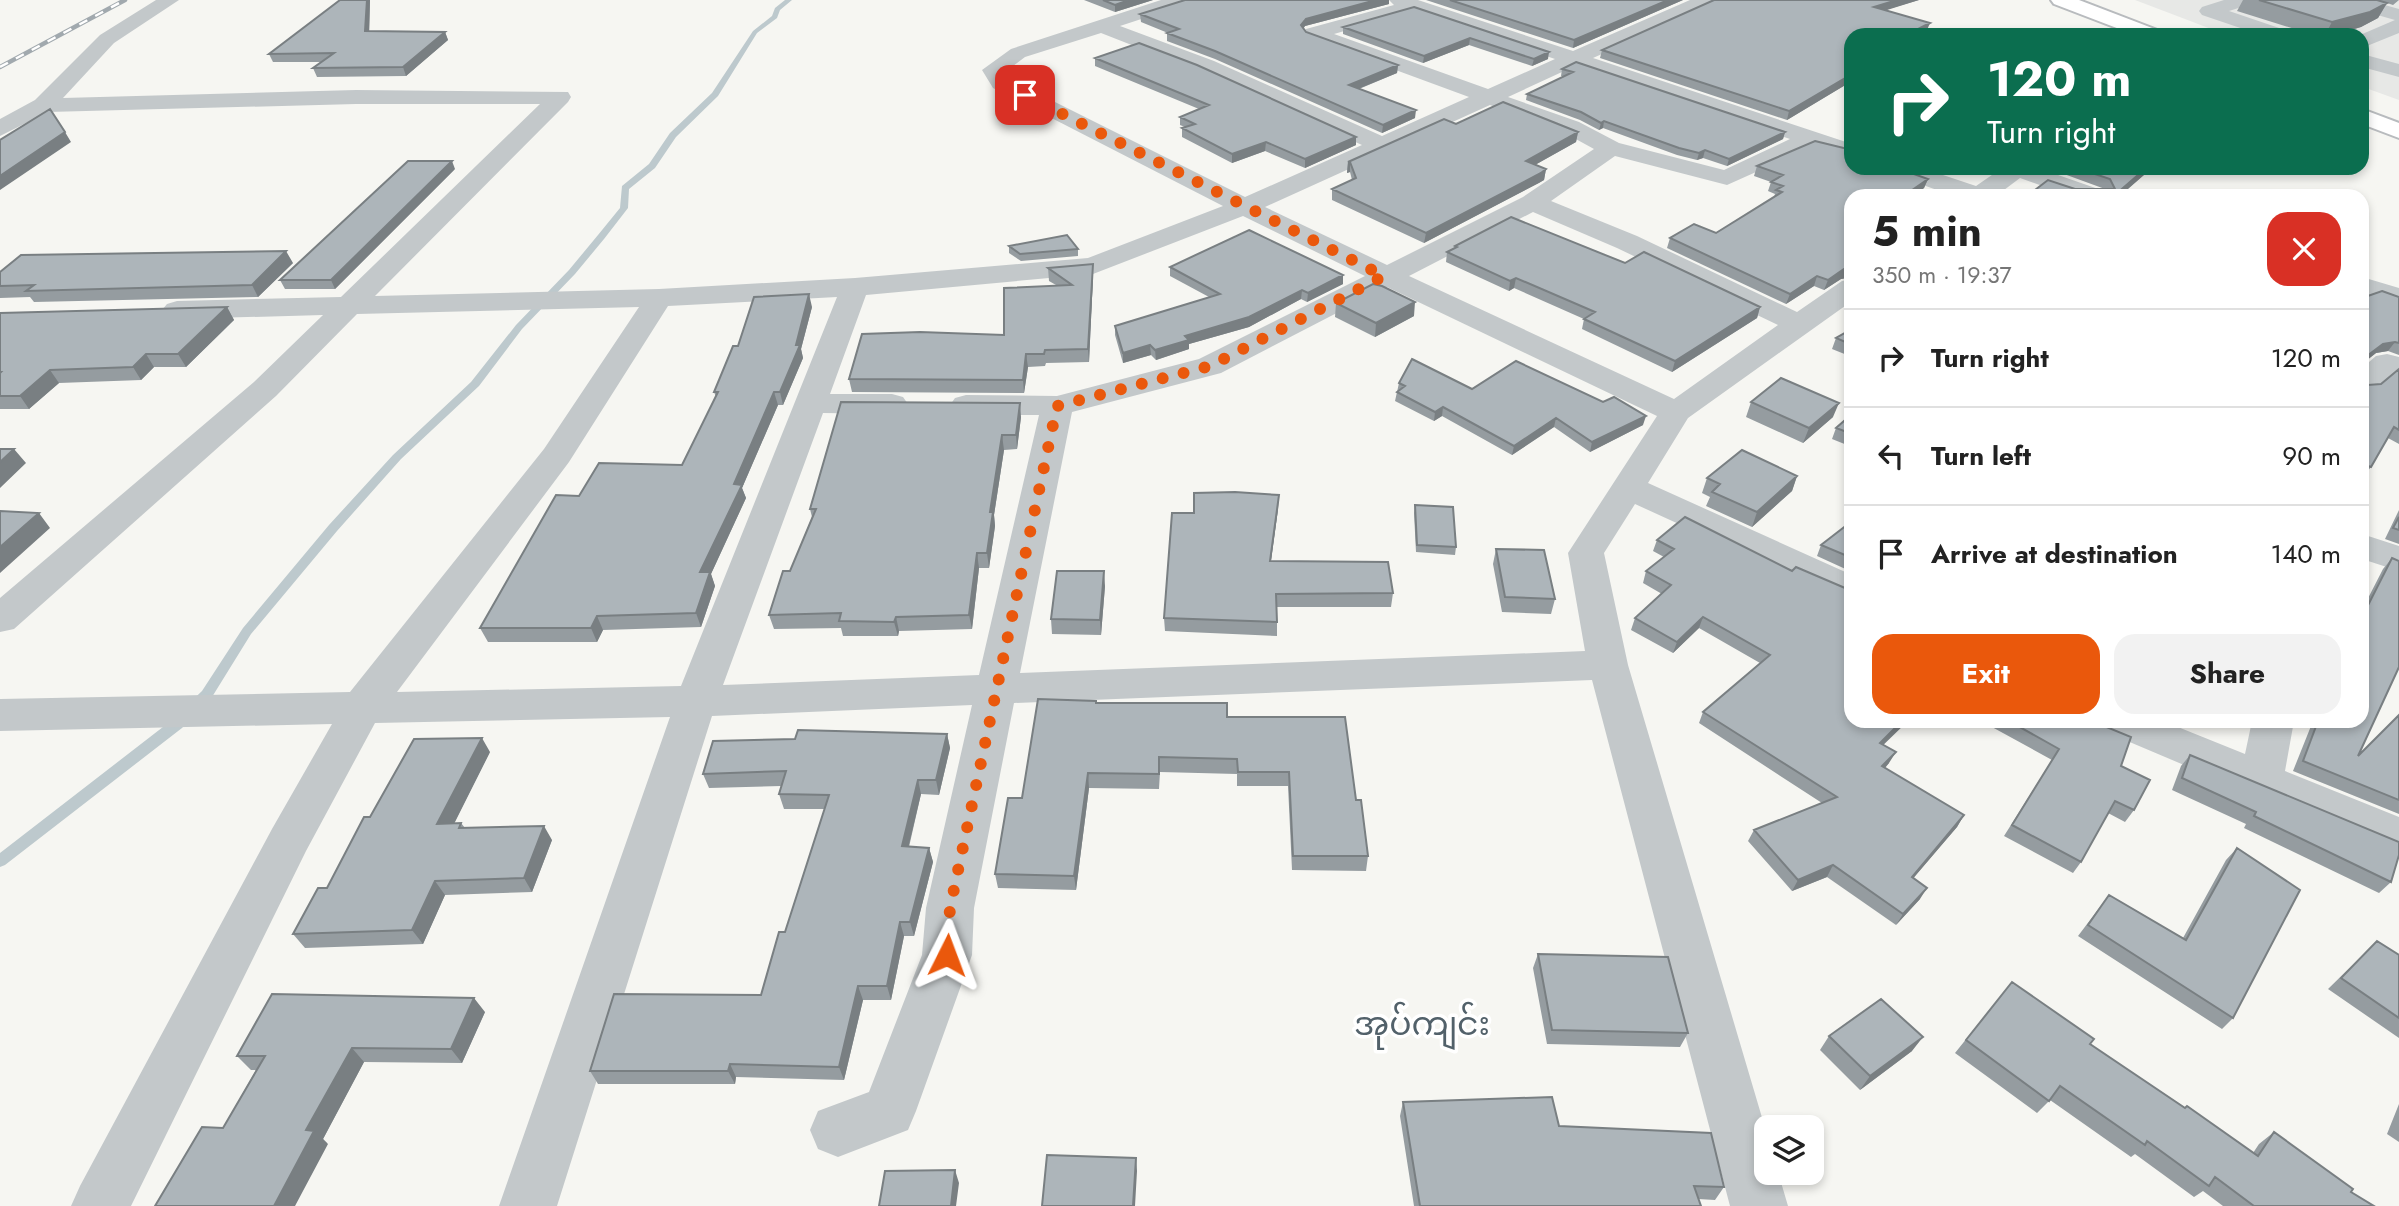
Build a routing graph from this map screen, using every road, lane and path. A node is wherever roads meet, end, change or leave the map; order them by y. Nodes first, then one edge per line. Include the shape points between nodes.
1 (169, 0) edge
2 (1180, 0) edge
3 (1706, 0) edge
4 (2061, 0) edge
5 (2244, 0) edge
6 (2346, 0) edge
7 (1407, 2) edge
8 (2399, 15) edge
9 (2399, 25) edge
10 (1102, 26) junction
11 (2135, 28) edge
12 (2260, 28) edge
13 (2369, 39) edge
14 (1576, 58) junction
15 (2369, 63) edge
16 (2399, 72) edge
17 (1489, 97) junction
18 (43, 105) junction
19 (2369, 119) edge
20 (0, 129) edge
21 (2399, 131) edge
22 (1811, 138) junction
23 (1382, 145) junction
24 (1611, 148) junction
25 (1844, 149) edge
26 (1918, 175) edge
27 (2009, 175) edge
28 (2034, 175) edge
29 (1959, 189) edge
30 (1989, 189) edge
31 (2075, 189) edge
32 (1532, 201) junction
33 (1245, 206) junction
34 (1384, 276) junction
35 (855, 287) junction
36 (2369, 287) edge
37 (2399, 297) edge
38 (659, 298) junction
39 (1844, 299) edge
40 (351, 306) junction
41 (148, 311) edge
42 (1799, 324) junction
43 (2399, 367) edge
44 (2369, 378) edge
45 (810, 403) junction
46 (1057, 406) junction
47 (1676, 412) junction
48 (1628, 487) junction
49 (2369, 548) edge
50 (2399, 559) edge
51 (1844, 586) edge
52 (0, 619) edge
53 (1608, 665) junction
54 (997, 690) junction
55 (696, 701) junction
56 (363, 706) junction
57 (0, 715) edge
58 (2138, 728) edge
59 (2272, 728) edge
60 (2262, 778) junction
61 (2399, 837) edge
62 (838, 1130) dead end
63 (100, 1206) edge
64 (528, 1206) edge
65 (1759, 1206) edge

1 - 18 street via 107,39
2 - 10 street
3 - 14 street
4 - 11 highway
5 - 12 street via 2210,11
6 - 8 street
7 - 14 street
7 - 17 street via 1313,33
9 - 13 street
10 - 23 street via 1206,65
10 - 33 street via 1018,53 993,70 1001,83
14 - 17 street
14 - 22 street
15 - 16 street
17 - 23 street
17 - 24 street via 1572,127
18 - 20 street
18 - 40 street via 560,97
19 - 21 highway
22 - 24 street via 1727,178
22 - 25 street
23 - 33 street
24 - 32 street
26 - 29 street
27 - 30 street
28 - 31 street
32 - 34 street
32 - 42 street
33 - 34 street
33 - 35 street via 1093,265
34 - 46 street via 1210,366
34 - 47 street
35 - 38 street
35 - 45 street
36 - 37 street
38 - 40 street
38 - 56 street via 557,454
39 - 42 street
40 - 41 street
40 - 52 street via 265,389
42 - 47 street
43 - 44 street via 2387,363
45 - 46 street
45 - 55 street
46 - 54 street
47 - 48 street
48 - 51 street
48 - 53 street via 1586,553
49 - 50 street
53 - 54 street
53 - 65 street
54 - 55 street
54 - 62 street via 950,908 947,955 889,1111
55 - 56 street
55 - 64 street
56 - 57 street
56 - 63 street
58 - 60 street
59 - 60 street
60 - 61 street

